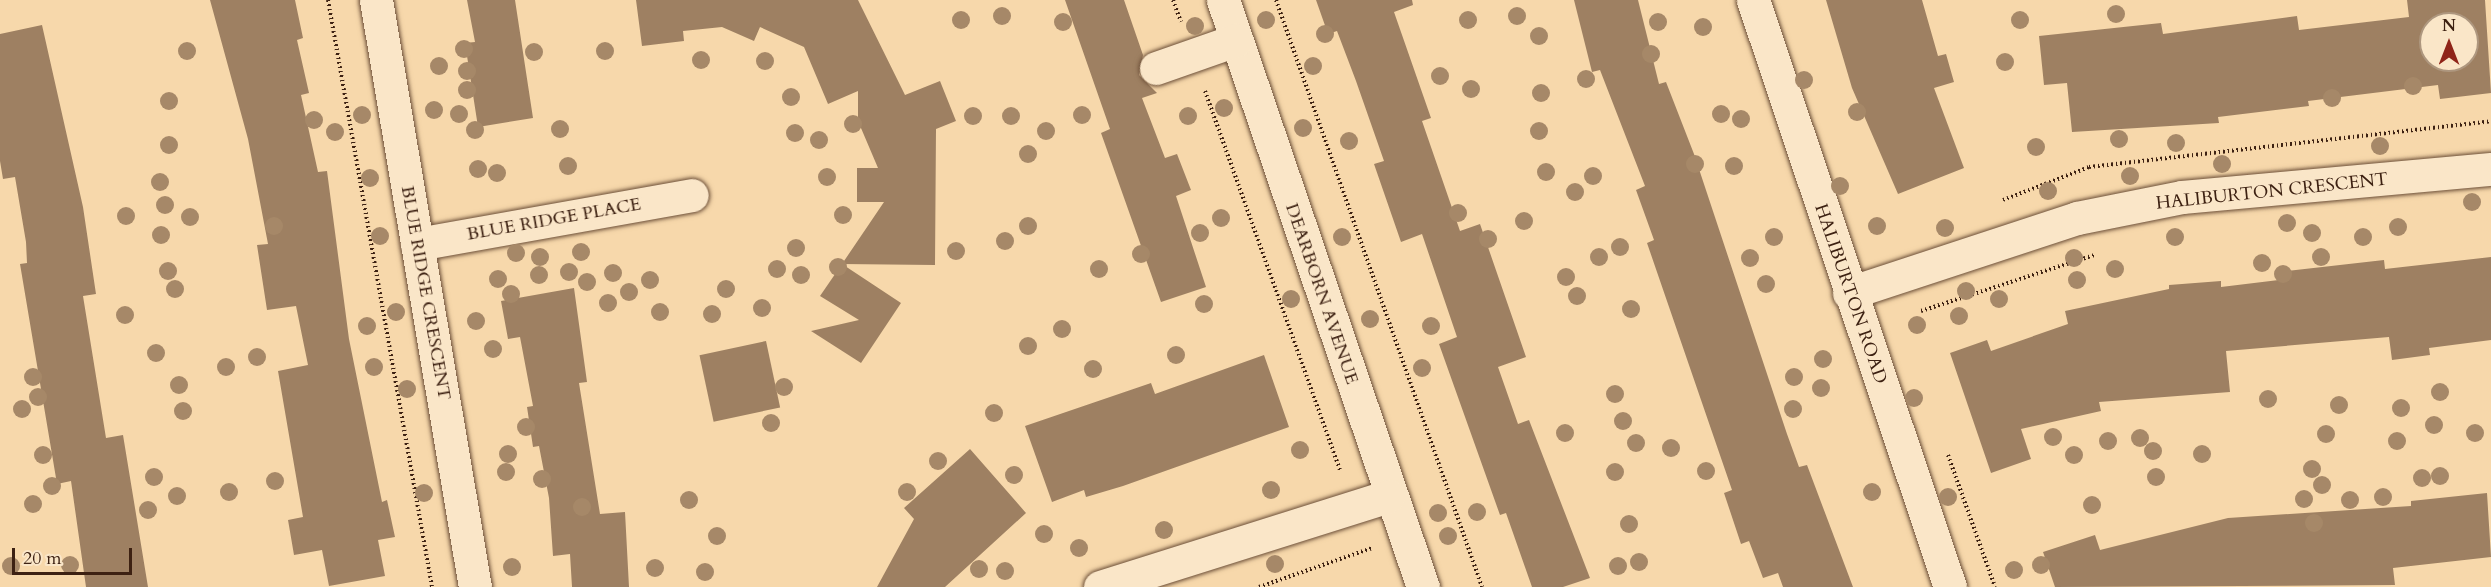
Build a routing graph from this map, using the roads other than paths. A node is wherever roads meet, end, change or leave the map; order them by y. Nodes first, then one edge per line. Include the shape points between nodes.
1 (376, 0) edge
2 (1223, 0) edge
3 (1753, 0) edge
4 (1236, 40) junction
5 (1156, 68) dead end
6 (2491, 169) edge
7 (692, 195) dead end
8 (417, 244) junction
9 (1849, 293) junction
10 (1389, 496) junction
11 (475, 587) edge
12 (1100, 587) edge
13 (1422, 587) edge
14 (1950, 587) edge

1 - 8 street, BLUE RIDGE CRESCENT
2 - 4 street, DEARBORN AVENUE
3 - 9 street, HALIBURTON ROAD
4 - 5 street
4 - 10 street, DEARBORN AVENUE
6 - 9 street, HALIBURTON CRESCENT via 2182,197 2077,218
7 - 8 street, BLUE RIDGE PLACE
8 - 11 street, BLUE RIDGE CRESCENT
9 - 14 street, HALIBURTON ROAD
10 - 12 street
10 - 13 street, DEARBORN AVENUE

